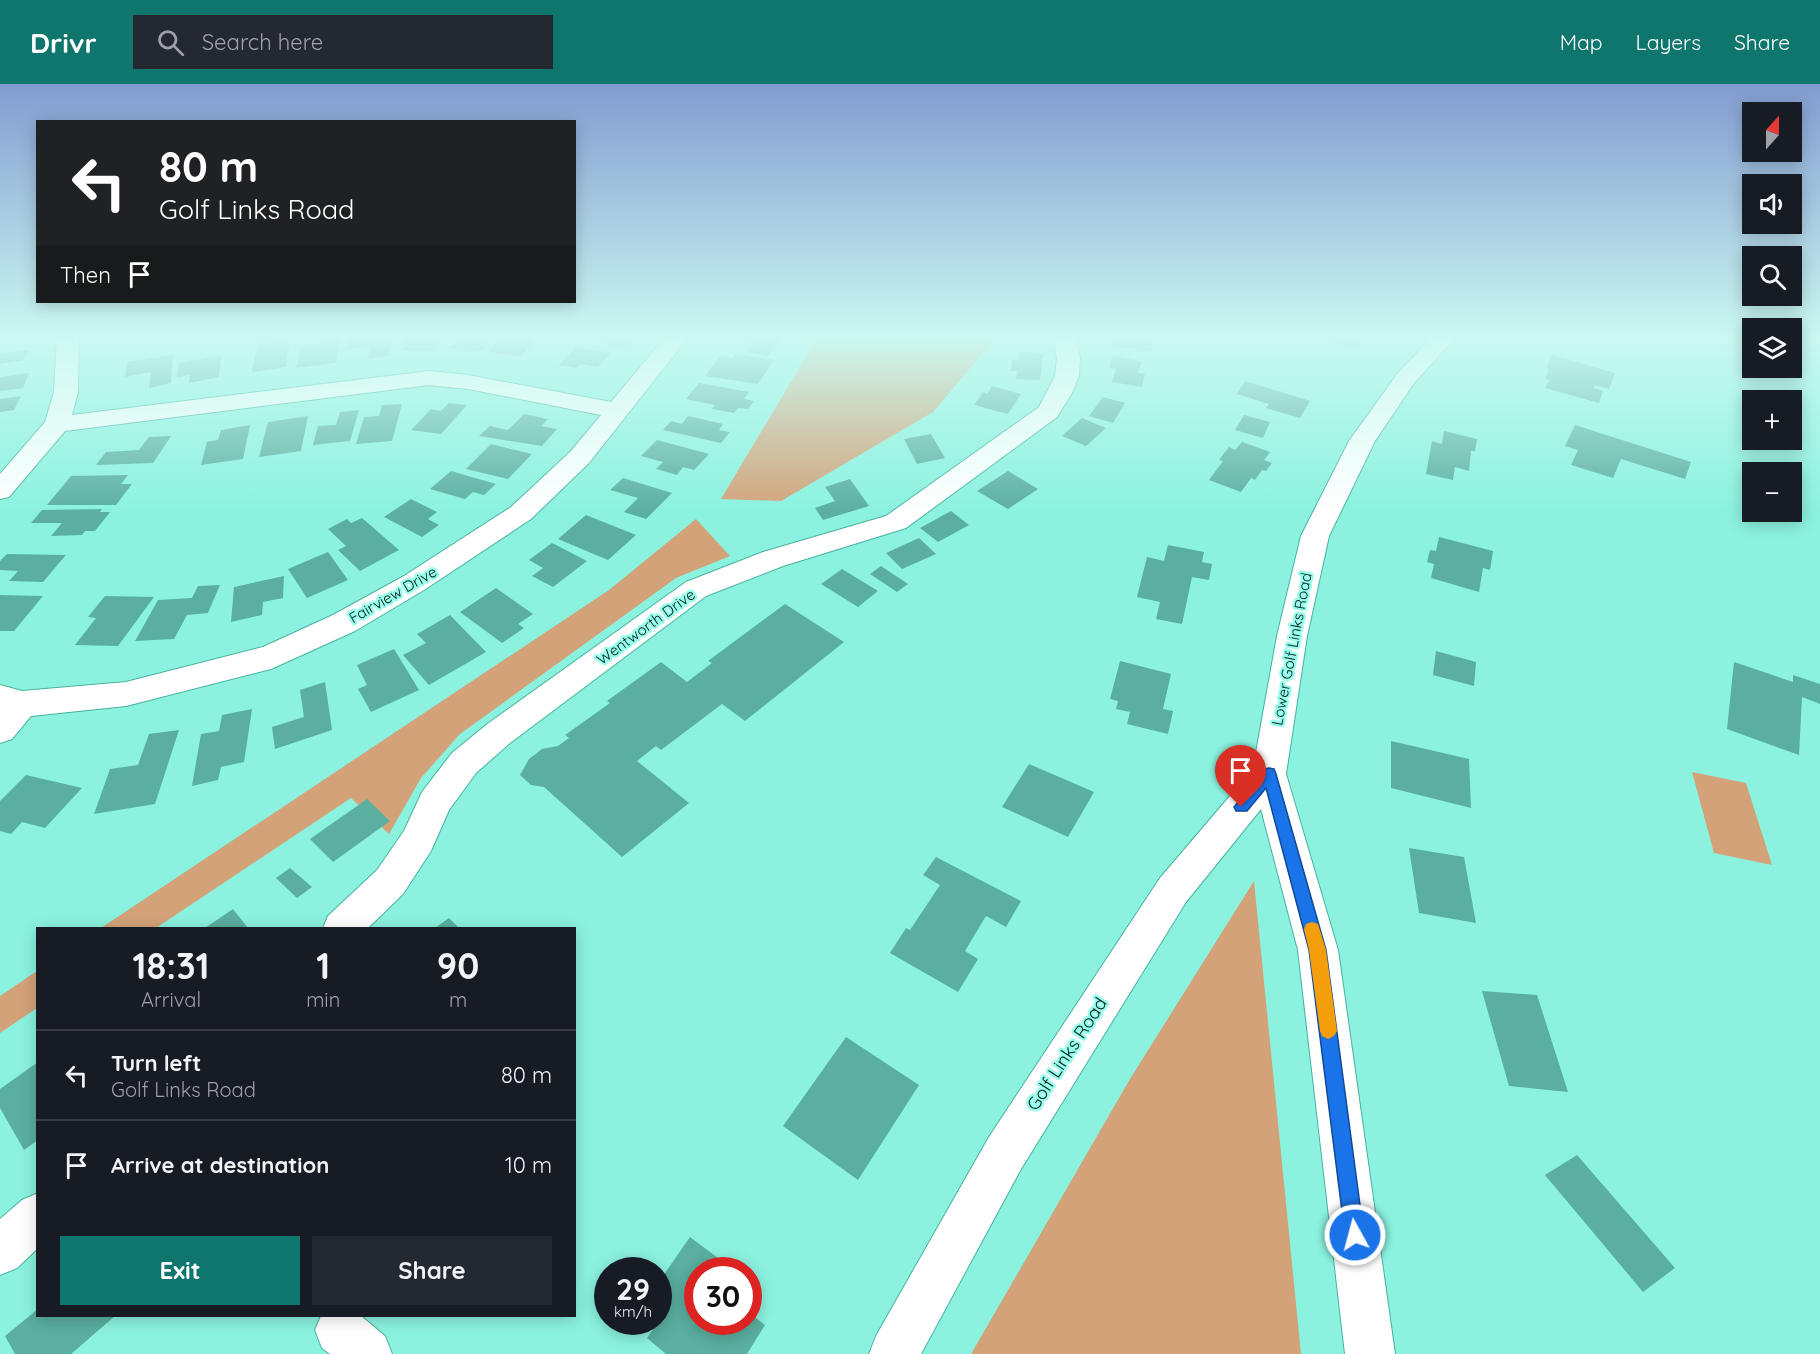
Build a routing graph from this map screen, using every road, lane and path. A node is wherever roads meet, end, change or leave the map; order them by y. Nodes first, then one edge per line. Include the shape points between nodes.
1 (65, 394) edge
2 (297, 394) edge
3 (531, 394) edge
4 (631, 394) edge
5 (1061, 394) edge
6 (1395, 394) edge
7 (618, 411) junction
8 (57, 424) junction
9 (0, 491) edge
10 (11, 700) edge
11 (0, 730) edge
12 (1269, 774) junction
13 (343, 927) edge
14 (36, 1218) edge
15 (0, 1251) edge
16 (894, 1354) edge
17 (1370, 1354) edge

1 - 8 street
2 - 8 street
3 - 7 street
4 - 7 street, Fairview Drive
5 - 13 street, Wentworth Drive via 1048,412 896,522 773,559 696,589 498,734 464,763 434,802 418,840 390,882
6 - 12 street, Lower Golf Links Road via 1362,441 1315,536 1292,636
7 - 10 street, Fairview Drive via 580,457 521,513 450,561 344,623 271,657 126,694
8 - 9 street
10 - 11 street, Fairview Drive
12 - 16 street, Golf Links Road via 1173,890 1005,1153
12 - 17 street, Lower Golf Links Road via 1318,950
14 - 15 street

